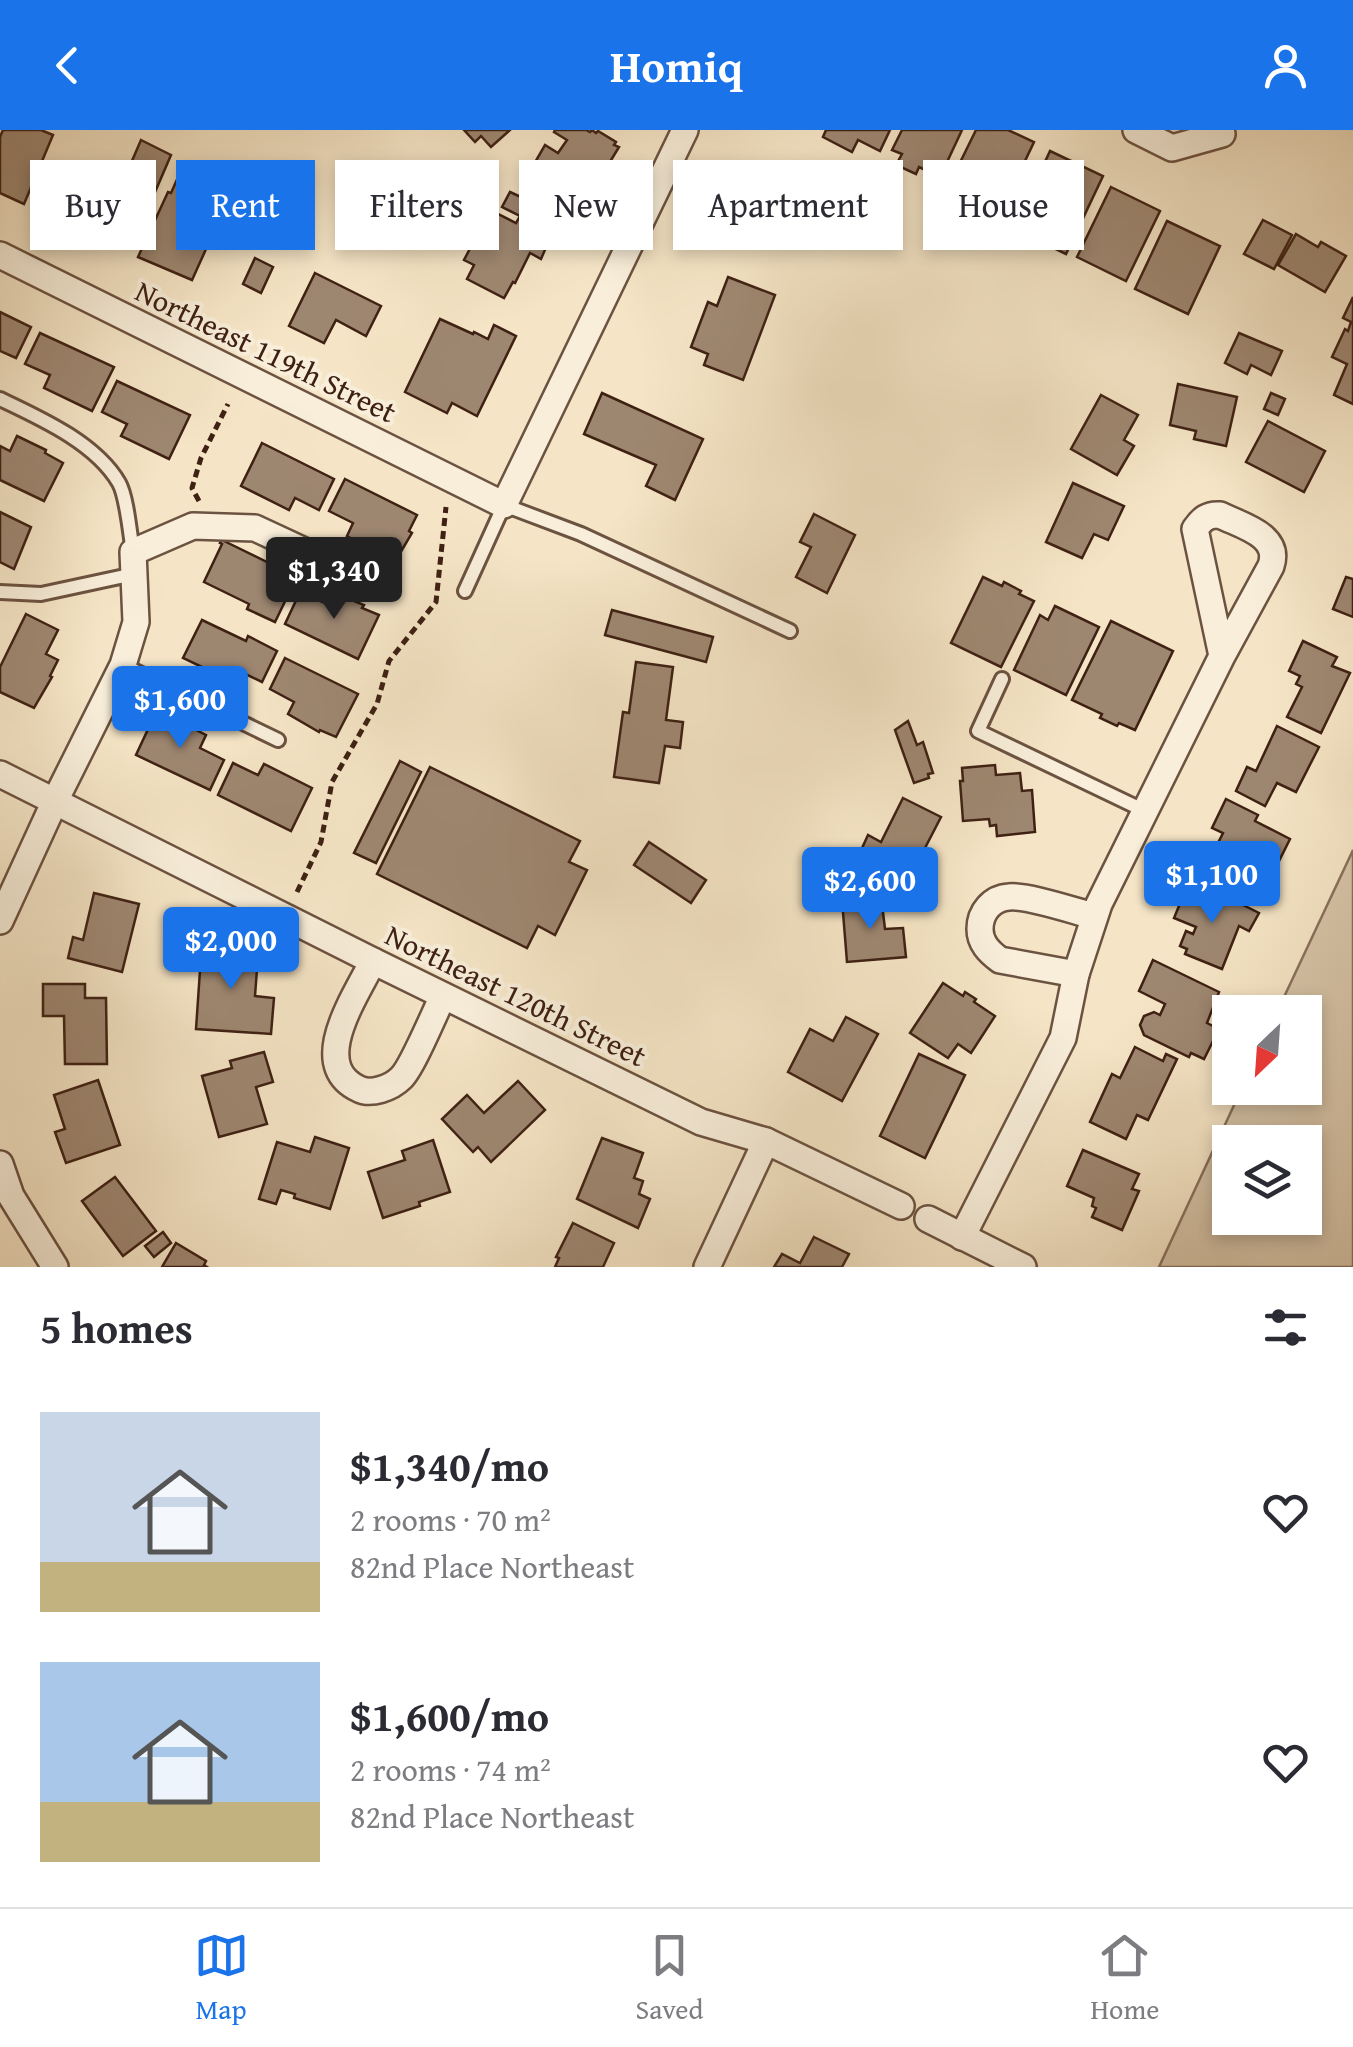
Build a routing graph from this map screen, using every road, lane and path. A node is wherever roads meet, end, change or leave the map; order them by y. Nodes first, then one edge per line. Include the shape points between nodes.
1 (1136, 130) edge
2 (679, 132) edge
3 (1222, 134) dead end
4 (0, 255) edge
5 (0, 399) edge
6 (228, 404) dead end
7 (446, 499) dead end
8 (504, 505) junction
9 (203, 510) dead end
10 (134, 563) junction
11 (341, 568) dead end
12 (465, 590) dead end
13 (0, 592) edge
14 (790, 631) dead end
15 (1222, 656) junction
16 (123, 665) junction
17 (1002, 679) dead end
18 (278, 740) dead end
19 (0, 774) edge
20 (55, 801) junction
21 (1145, 811) junction
22 (297, 892) dead end
23 (1094, 916) junction
24 (0, 921) edge
25 (373, 961) junction
26 (1076, 974) junction
27 (444, 996) junction
28 (766, 1141) junction
29 (0, 1165) edge
30 (6, 1198) edge
31 (901, 1206) dead end
32 (928, 1220) dead end
33 (962, 1237) junction
34 (55, 1267) edge
35 (708, 1267) edge
36 (1023, 1267) edge

1 - 3 street via 1172,148
2 - 8 street
4 - 8 street, Northeast 119th Street
5 - 10 lane via 96,454 121,486
6 - 9 path via 192,488
7 - 22 path via 436,602 389,661 378,704 332,782 321,842
8 - 12 lane
8 - 14 lane
10 - 11 street via 192,526 255,528
10 - 13 lane via 41,594
10 - 16 street via 136,622
15 - 15 street via 1274,552 1261,535 1212,514 1195,528
15 - 21 street
16 - 18 lane
16 - 20 street
17 - 21 lane via 978,731
19 - 20 street, Northeast 120th Street
20 - 24 street
20 - 25 street, Northeast 120th Street
21 - 23 street
23 - 26 street
23 - 26 street via 1013,896 995,901 982,915 980,935 1000,960
25 - 27 street, Northeast 120th Street
25 - 27 street via 336,1037 334,1064 344,1081 364,1092 403,1077
26 - 33 street via 1062,1038
27 - 28 street, Northeast 120th Street via 702,1122
28 - 31 street, Northeast 120th Street
28 - 35 street
29 - 30 street
30 - 34 street
32 - 33 street
33 - 36 street

